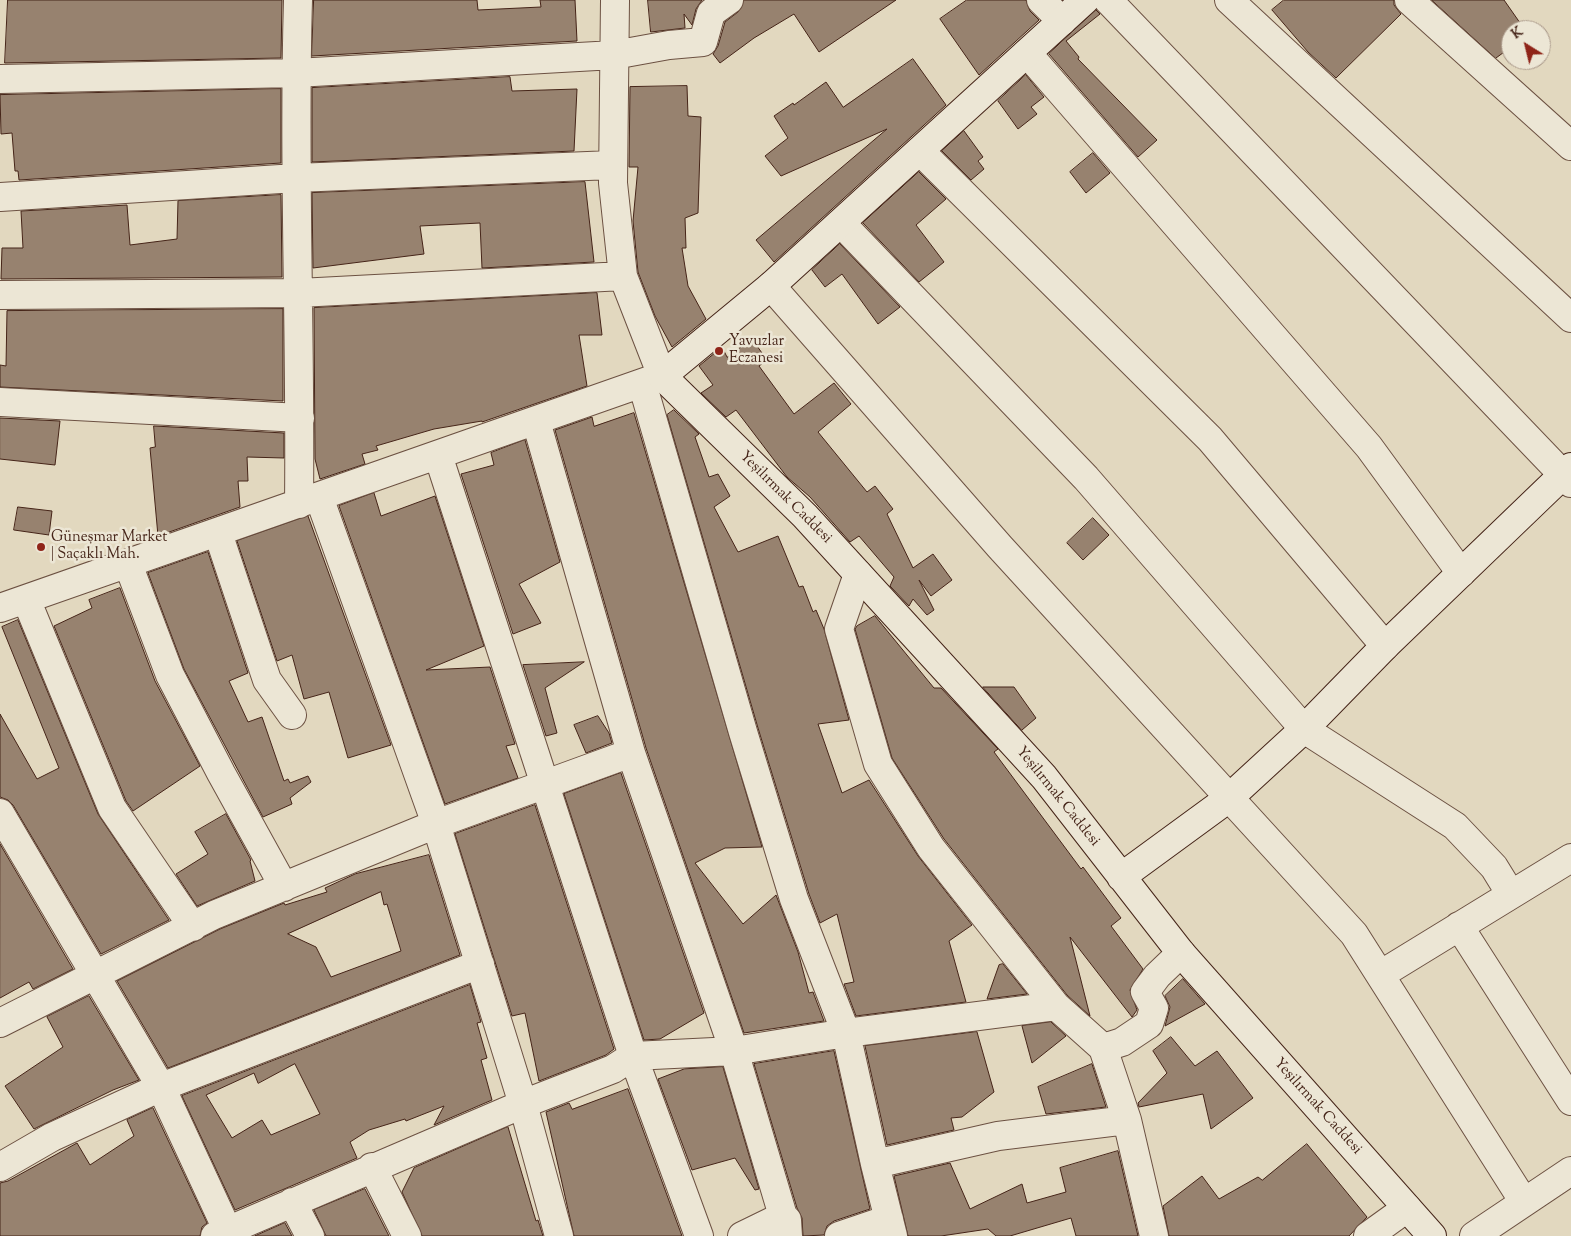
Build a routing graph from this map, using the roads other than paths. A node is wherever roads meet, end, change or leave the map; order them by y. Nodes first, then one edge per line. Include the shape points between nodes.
1 (298, 0) edge
2 (615, 0) edge
3 (729, 0) edge
4 (1041, 0) edge
5 (1085, 0) edge
6 (1108, 0) edge
7 (1229, 0) edge
8 (1409, 0) edge
9 (1062, 21) junction
10 (1027, 53) junction
11 (614, 56) junction
12 (296, 73) junction
13 (0, 80) edge
14 (1571, 146) edge
15 (920, 151) junction
16 (612, 165) junction
17 (296, 178) junction
18 (0, 197) edge
19 (841, 223) junction
20 (623, 276) junction
21 (771, 286) junction
22 (299, 294) junction
23 (0, 295) edge
24 (1571, 318) edge
25 (652, 379) junction
26 (0, 402) edge
27 (300, 418) junction
28 (536, 420) junction
29 (438, 455) junction
30 (1569, 475) edge
31 (309, 500) junction
32 (218, 533) junction
33 (128, 564) junction
34 (1461, 573) junction
35 (858, 574) junction
36 (26, 599) junction
37 (0, 608) edge
38 (1385, 646) junction
39 (292, 715) dead end
40 (1304, 729) junction
41 (631, 753) junction
42 (545, 786) junction
43 (1229, 798) junction
44 (0, 813) edge
45 (436, 824) junction
46 (1571, 858) edge
47 (1121, 877) junction
48 (284, 886) junction
49 (1510, 894) junction
50 (1459, 926) junction
51 (193, 927) junction
52 (1181, 953) junction
53 (480, 964) junction
54 (1380, 975) junction
55 (94, 976) junction
56 (1056, 1006) junction
57 (1, 1021) edge
58 (846, 1032) junction
59 (1103, 1048) junction
60 (734, 1051) junction
61 (633, 1056) junction
62 (161, 1087) junction
63 (1571, 1101) edge
64 (523, 1104) junction
65 (1126, 1120) junction
66 (874, 1164) junction
67 (0, 1166) edge
68 (372, 1168) junction
69 (1571, 1171) edge
70 (292, 1202) junction
71 (1524, 1202) junction
72 (1407, 1208) junction
73 (786, 1226) edge
74 (891, 1228) edge
75 (224, 1234) edge
76 (310, 1236) edge
77 (406, 1236) edge
78 (559, 1236) edge
79 (698, 1236) edge
80 (742, 1236) edge
81 (839, 1236) edge
82 (1154, 1236) edge
83 (1368, 1236) edge
84 (1432, 1236) edge
85 (1474, 1236) edge

1 - 12 street
2 - 11 street
3 - 11 street via 711,13 703,42
4 - 9 street
5 - 9 street
6 - 30 street
7 - 24 street
8 - 14 street
9 - 10 street
10 - 15 street
10 - 34 street via 1369,447
11 - 12 street
11 - 16 street
12 - 13 street
12 - 17 street
15 - 19 street
15 - 38 street via 1210,439
16 - 17 street
16 - 20 street
17 - 18 street
17 - 22 street
19 - 21 street
19 - 40 street via 1086,478
20 - 22 street
20 - 25 street
21 - 25 street
21 - 43 street via 1000,547
22 - 23 street
22 - 27 street
25 - 28 street
25 - 35 street, Yeşilırmak Caddesi via 805,516
25 - 58 street via 743,732 794,899
26 - 27 street
27 - 31 street
28 - 29 street
28 - 41 street
29 - 31 street
29 - 42 street
30 - 34 street
31 - 32 street
31 - 45 street
32 - 33 street
32 - 39 street via 267,680
33 - 36 street
33 - 48 street via 170,675
34 - 38 street
35 - 47 street, Yeşilırmak Caddesi via 1044,777
35 - 56 street via 839,629 878,764 930,848
36 - 37 street
36 - 51 street via 112,808
38 - 40 street
40 - 43 street
40 - 49 street via 1455,826 1494,867
41 - 42 street
41 - 60 street
42 - 45 street
42 - 61 street
43 - 47 street
43 - 54 street via 1354,934
44 - 55 street
45 - 48 street
45 - 53 street
46 - 49 street
47 - 52 street, Yeşilırmak Caddesi
48 - 51 street
49 - 50 street
50 - 54 street
50 - 63 street
51 - 55 street
52 - 59 street via 1145,992 1154,1008 1149,1024 1122,1042
52 - 72 street, Yeşilırmak Caddesi
53 - 62 street
53 - 64 street
54 - 71 street
55 - 57 street
55 - 62 street
56 - 58 street
56 - 59 street
58 - 60 street
58 - 66 street
59 - 65 street
60 - 61 street
60 - 73 street
61 - 64 street via 613,1068
61 - 79 street
62 - 67 street via 52,1136
62 - 75 street
64 - 68 street
64 - 78 street
65 - 66 street via 998,1136
65 - 82 street
66 - 74 street
68 - 70 street
68 - 77 street
69 - 71 street
70 - 75 street
70 - 76 street
71 - 85 street
72 - 83 street
72 - 84 street, Yeşilırmak Caddesi
73 - 80 street
74 - 81 street

